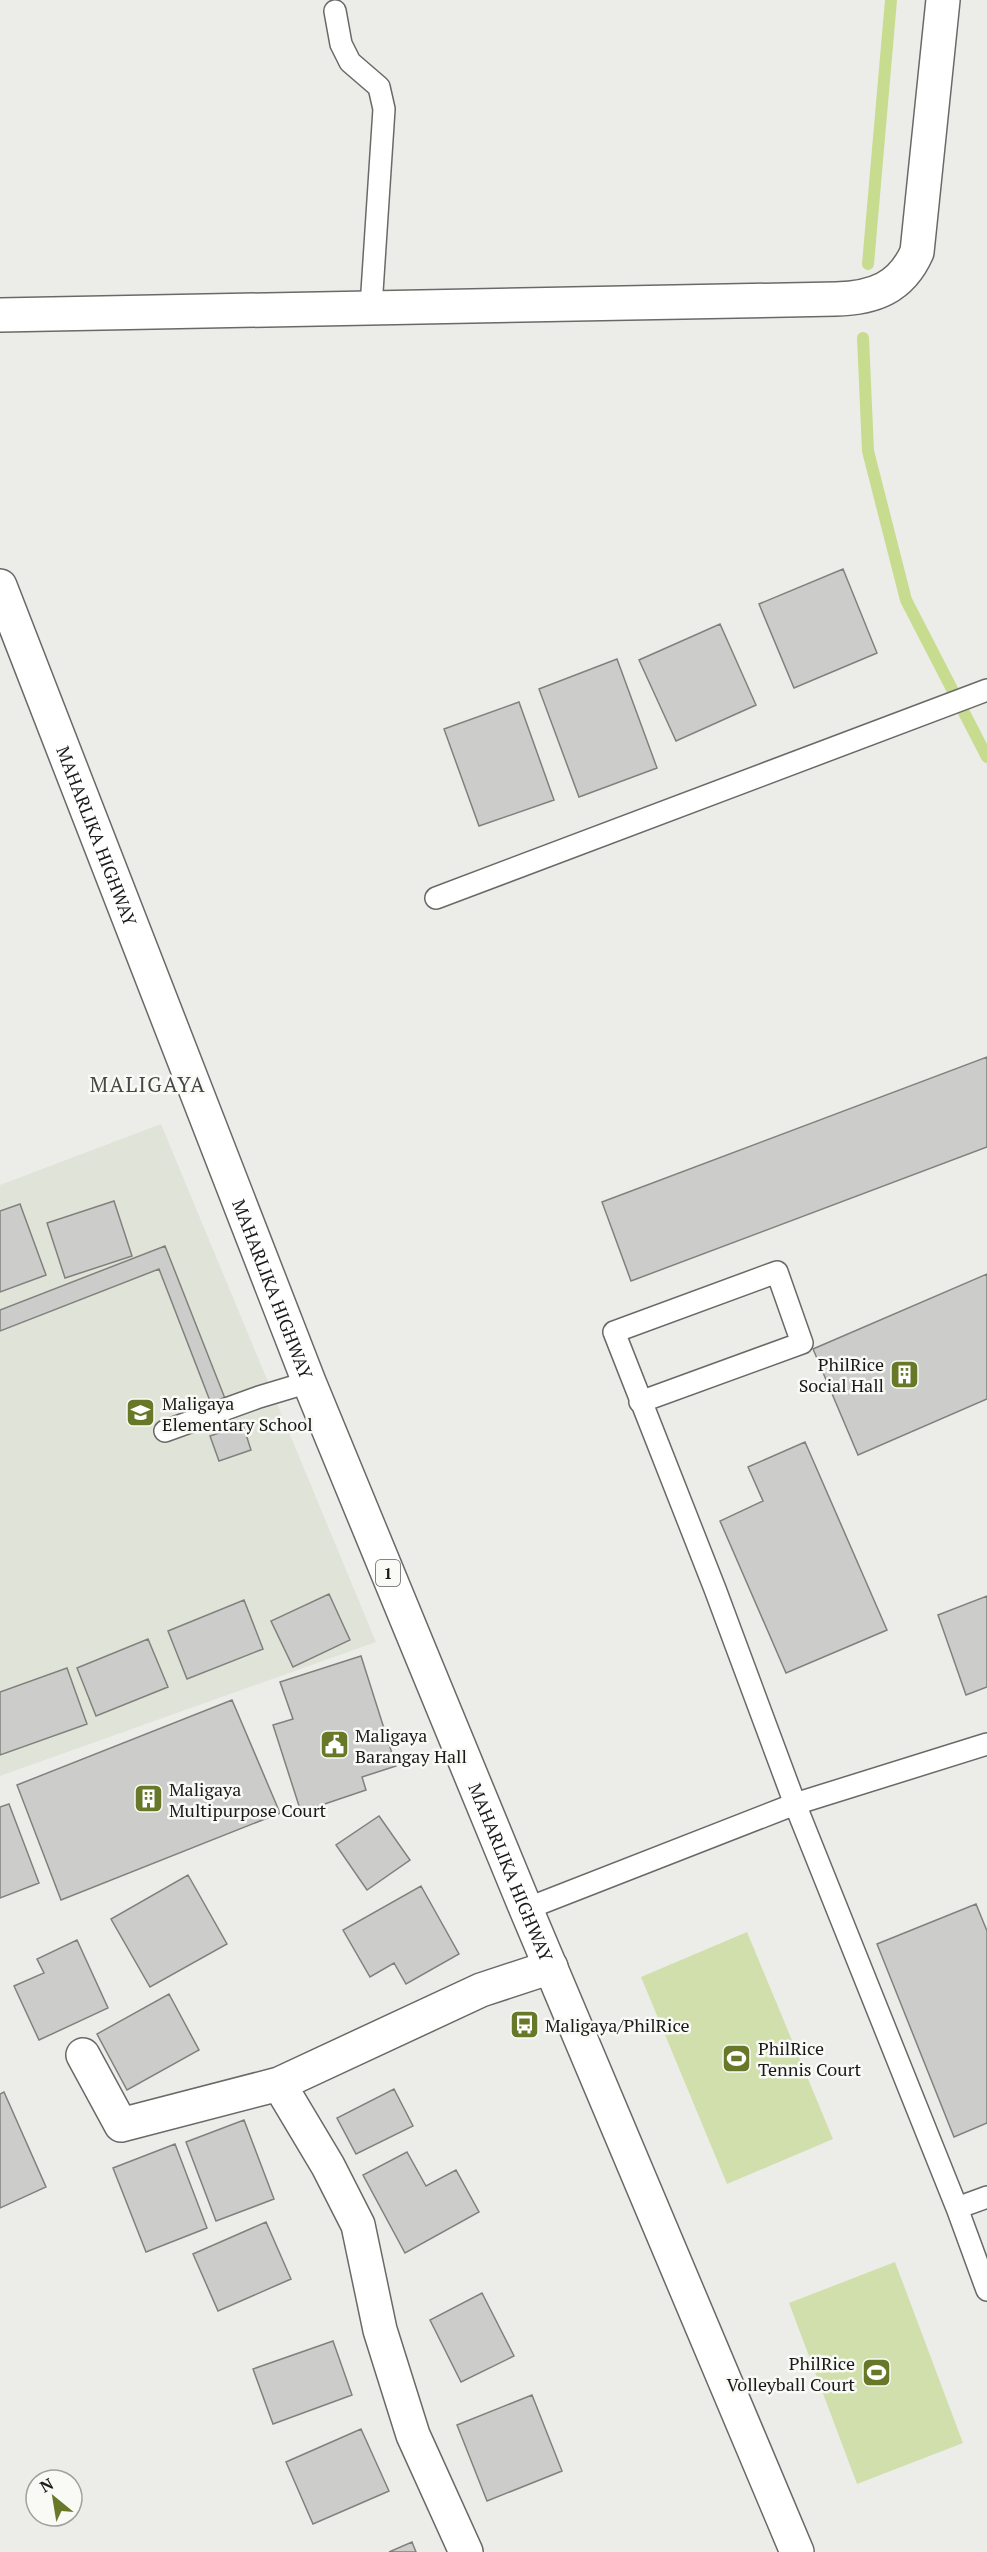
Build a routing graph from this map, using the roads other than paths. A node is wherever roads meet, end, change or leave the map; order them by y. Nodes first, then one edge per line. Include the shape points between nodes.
1 (943, 0) edge
2 (335, 11) dead end
3 (371, 307) junction
4 (0, 315) edge
5 (0, 586) edge
6 (987, 690) edge
7 (436, 898) dead end
8 (309, 1382) junction
9 (640, 1402) junction
10 (165, 1431) dead end
11 (987, 1744) edge
12 (795, 1804) junction
13 (526, 1909) junction
14 (551, 1967) junction
15 (82, 2055) dead end
16 (279, 2084) junction
17 (987, 2197) edge
18 (957, 2208) junction
19 (987, 2290) edge
20 (466, 2552) edge
21 (797, 2552) edge

1 - 3 main road via 917,252 910,268 886,288 836,299
2 - 3 lane via 341,44 350,62 379,87 384,109
3 - 4 main road
5 - 8 main road, MAHARLIKA HIGHWAY / 1
6 - 7 lane
8 - 10 lane
8 - 13 main road, MAHARLIKA HIGHWAY / 1
9 - 9 lane via 614,1332 777,1272 802,1342
9 - 12 lane via 716,1589
11 - 12 lane
12 - 13 lane
12 - 18 lane
13 - 14 main road, MAHARLIKA HIGHWAY / 1
14 - 16 main road via 481,1990
14 - 21 main road, MAHARLIKA HIGHWAY / 1
15 - 16 main road via 120,2125
16 - 20 main road via 358,2225 381,2330 413,2435
17 - 18 lane
18 - 19 lane

